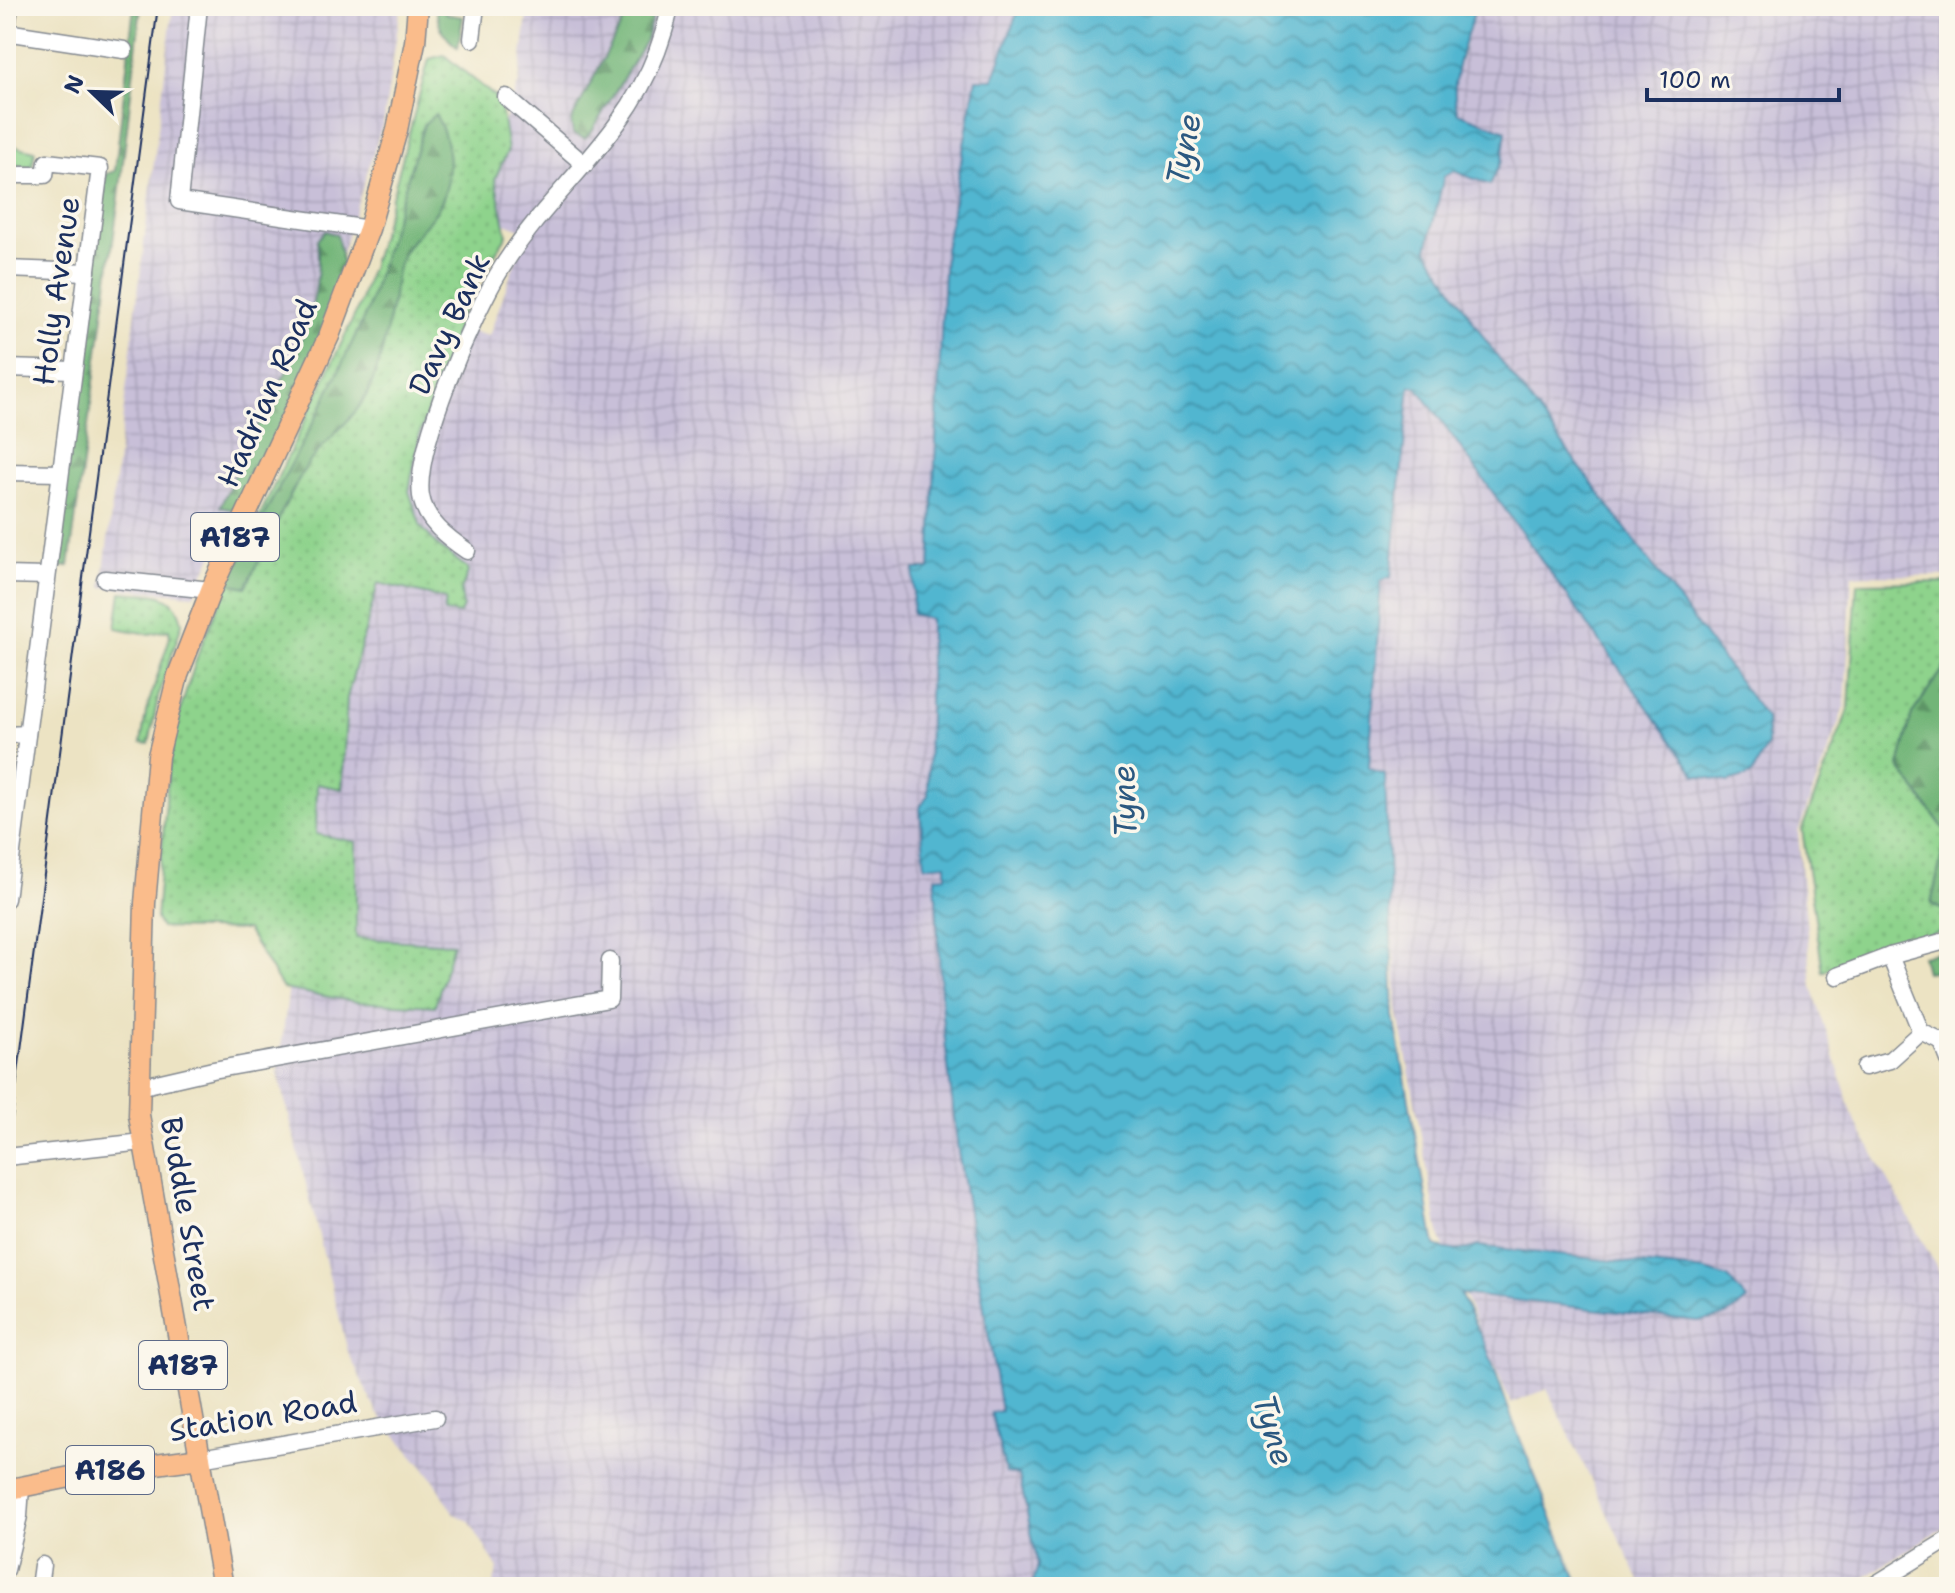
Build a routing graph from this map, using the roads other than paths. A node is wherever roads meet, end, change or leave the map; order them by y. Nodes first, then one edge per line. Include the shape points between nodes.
1 (10, 6) edge
2 (199, 6) edge
3 (418, 6) edge
4 (670, 6) edge
5 (471, 7) edge
6 (6, 34) edge
7 (472, 39) dead end
8 (124, 50) dead end
9 (506, 97) dead end
10 (585, 165) junction
11 (6, 175) edge
12 (369, 229) junction
13 (6, 269) edge
14 (87, 272) junction
15 (6, 368) edge
16 (73, 370) junction
17 (6, 472) edge
18 (60, 473) junction
19 (467, 551) dead end
20 (6, 575) edge
21 (46, 576) junction
22 (105, 579) dead end
23 (211, 590) junction
24 (27, 734) junction
25 (6, 735) edge
26 (6, 899) edge
27 (1949, 940) edge
28 (1890, 956) junction
29 (610, 961) dead end
30 (1837, 976) dead end
31 (1921, 1032) junction
32 (1946, 1041) edge
33 (1949, 1060) edge
34 (1865, 1067) dead end
35 (139, 1087) junction
36 (143, 1142) junction
37 (6, 1157) edge
38 (435, 1418) dead end
39 (200, 1458) junction
40 (13, 1489) edge
41 (1949, 1539) edge
42 (42, 1565) dead end
43 (6, 1570) edge
44 (39, 1587) edge
45 (223, 1587) edge
46 (1871, 1587) edge

1 - 6 street
2 - 12 street via 179,201
3 - 12 main road, Hadrian Road / A187 via 397,130
4 - 10 street, Davy Bank via 647,78 620,124
5 - 7 street
6 - 8 street
9 - 10 street
10 - 19 street, Davy Bank via 501,269 438,408 422,466 421,498 445,536
11 - 14 street, Holly Avenue via 45,175 47,162 100,168
12 - 23 main road, Hadrian Road / A187 via 329,336
13 - 14 street
14 - 16 street, Holly Avenue
15 - 16 street
16 - 18 street, Holly Avenue
17 - 18 street
18 - 21 street, Holly Avenue
20 - 21 street
21 - 24 street, Holly Avenue
22 - 23 street
23 - 35 main road, Hadrian Road / A187 via 178,675 158,756 145,903
24 - 25 street
24 - 26 street, Holly Avenue
27 - 28 street
28 - 30 street
28 - 31 street
29 - 35 street via 609,999
31 - 32 street
31 - 34 street via 1890,1060
32 - 33 street
35 - 36 main road, Buddle Street / A187
36 - 37 street
36 - 39 main road, Buddle Street / A187
38 - 39 street, Station Road
39 - 40 main road, Station Road / A186
39 - 45 main road, Buddle Street / A187
40 - 43 street via 19,1516
41 - 46 street
42 - 44 street

